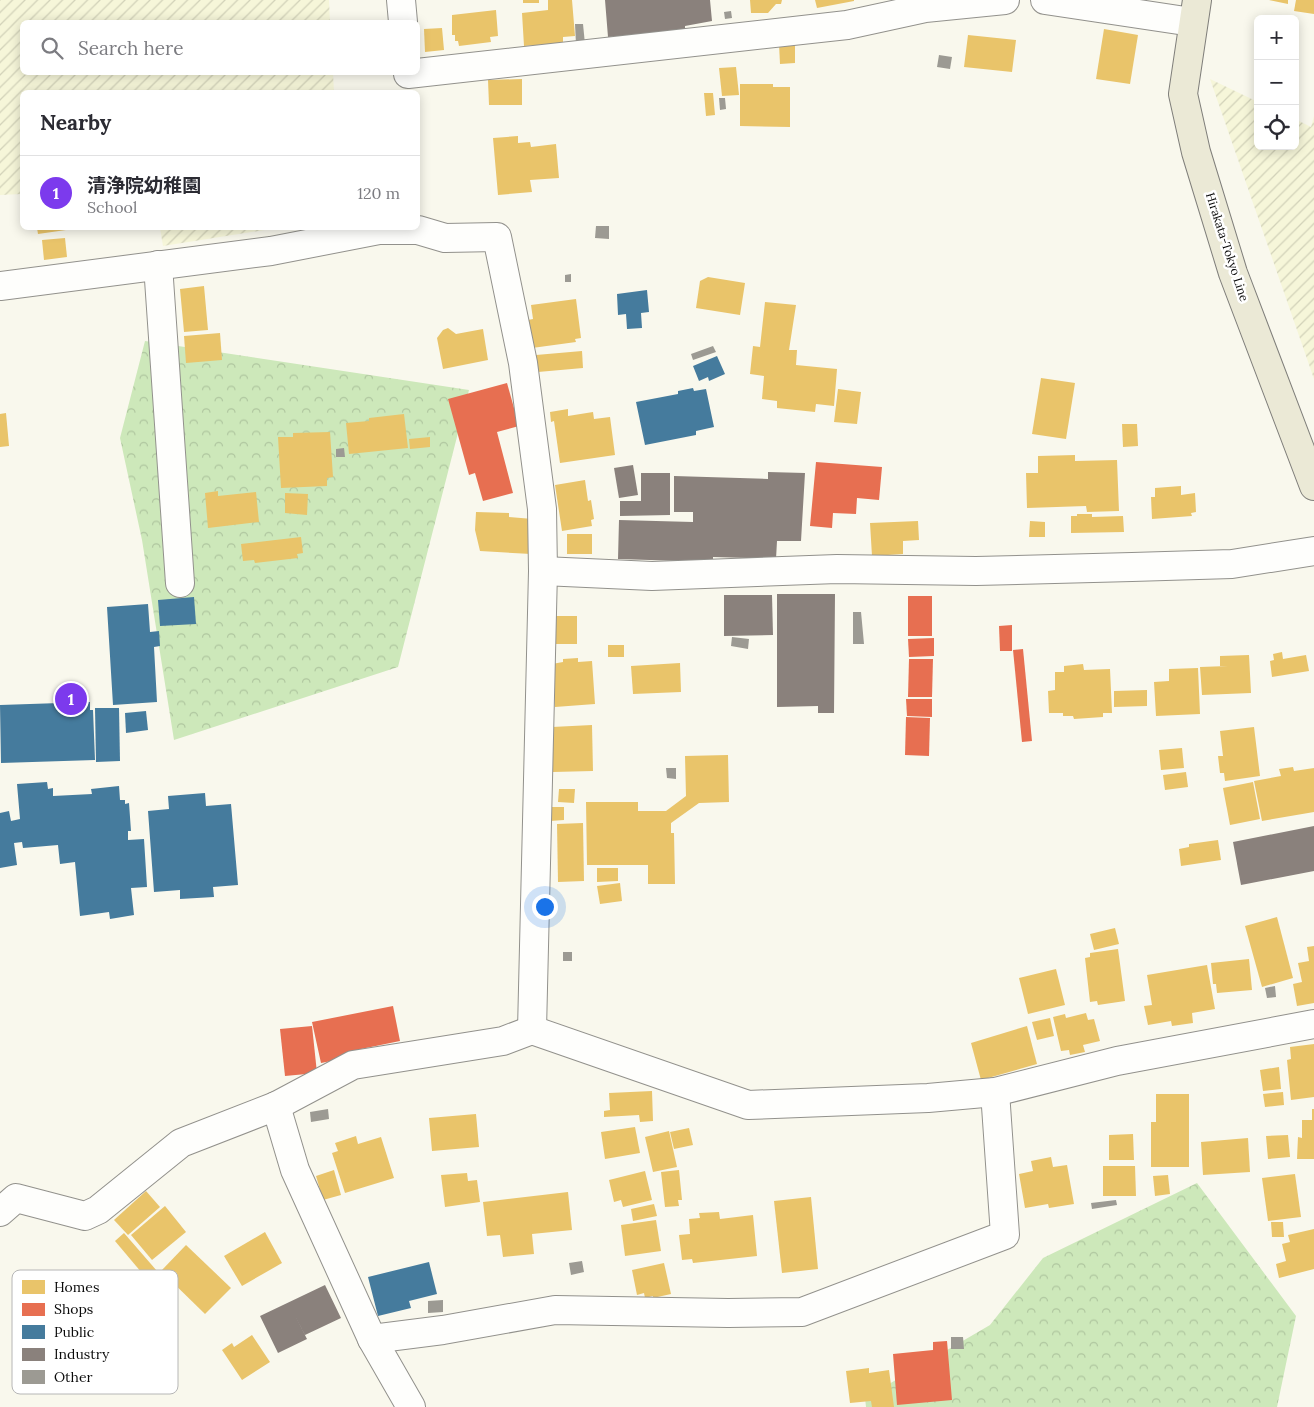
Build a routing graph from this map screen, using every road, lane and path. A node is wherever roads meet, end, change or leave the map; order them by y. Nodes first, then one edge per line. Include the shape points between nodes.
1 (401, 0) edge
2 (1005, 0) edge
3 (1045, 0) edge
4 (1195, 11) edge
5 (402, 20) edge
6 (409, 80) edge
7 (420, 224) edge
8 (380, 230) edge
9 (158, 265) junction
10 (0, 286) edge
11 (1314, 486) edge
12 (1314, 552) edge
13 (543, 570) junction
14 (180, 583) dead end
15 (1314, 1024) edge
16 (532, 1030) junction
17 (995, 1092) junction
18 (276, 1106) junction
19 (0, 1212) edge
20 (372, 1339) junction
21 (411, 1407) edge

1 - 5 street
2 - 6 street via 925,8 837,26
3 - 4 street
4 - 11 main road, Hirakata-Tokyo Line via 1183,94 1196,152 1233,273
7 - 13 street via 445,238 497,237 524,373 542,509
8 - 9 street via 271,251
9 - 10 street
9 - 14 street
12 - 13 street via 1232,564 1122,568 837,569 652,576
13 - 16 street
15 - 17 street via 1117,1061
16 - 17 street via 748,1105
16 - 18 street via 504,1041 353,1064
17 - 20 street via 1005,1235 802,1312 555,1310
18 - 19 street via 181,1143 98,1210 85,1216 16,1198
18 - 20 street via 294,1170
20 - 21 street

